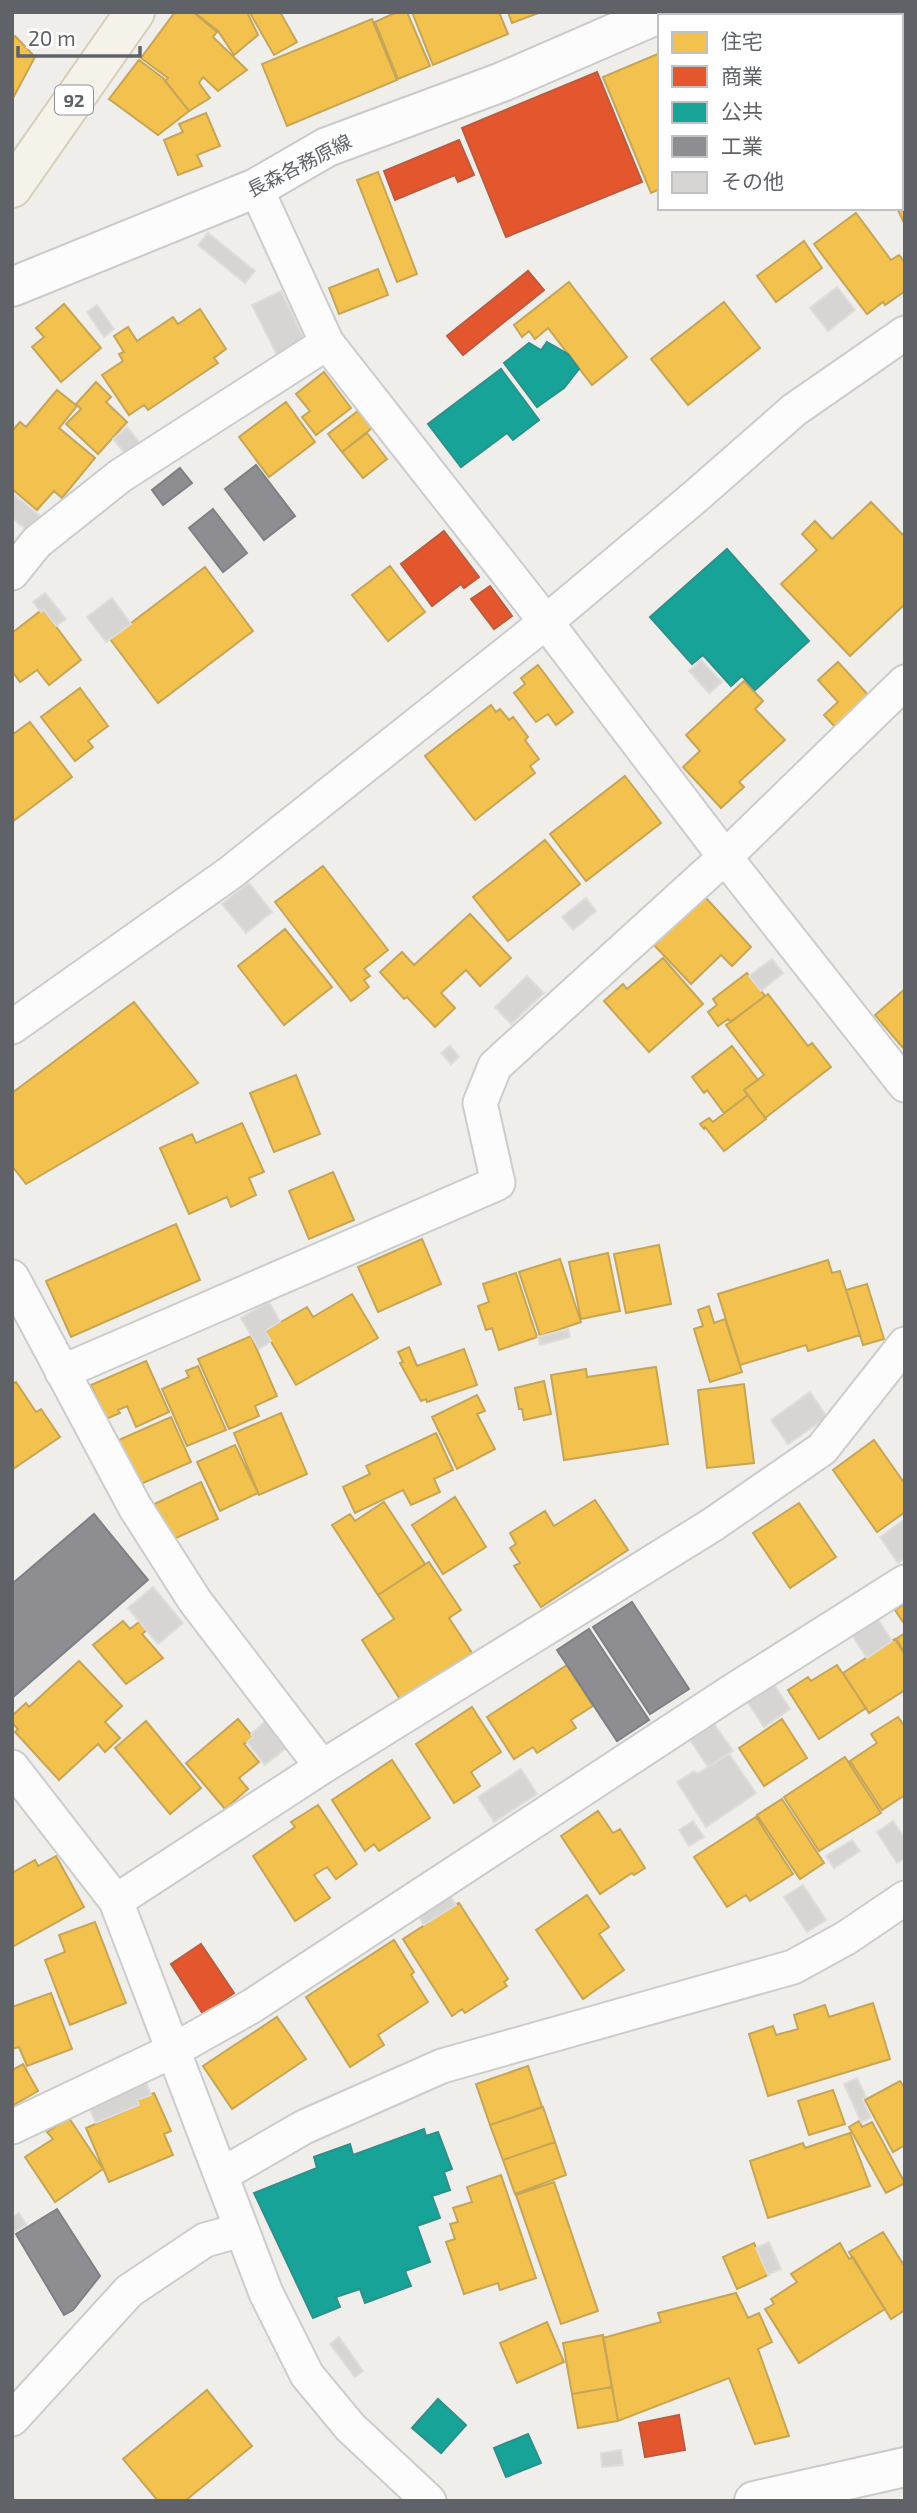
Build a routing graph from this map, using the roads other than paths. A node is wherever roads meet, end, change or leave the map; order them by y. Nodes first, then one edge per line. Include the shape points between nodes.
1 (658, 14) edge
2 (127, 16) edge
3 (12, 188) edge
4 (256, 188) junction
5 (12, 287) edge
6 (905, 333) edge
7 (327, 343) junction
8 (12, 573) edge
9 (546, 622) junction
10 (905, 682) edge
11 (725, 857) junction
12 (12, 1027) edge
13 (905, 1085) edge
14 (12, 1277) edge
15 (905, 1344) edge
16 (62, 1372) junction
17 (905, 1582) edge
18 (12, 1766) edge
19 (322, 1768) junction
20 (905, 1898) edge
21 (116, 1901) junction
22 (172, 2051) junction
23 (12, 2127) edge
24 (221, 2175) junction
25 (242, 2230) junction
26 (12, 2418) edge
27 (905, 2467) edge
28 (429, 2501) edge
29 (754, 2501) edge

1 - 4 main road, 長森各務原線 via 502,82 327,147
2 - 3 main road, 92
4 - 5 main road, 長森各務原線
4 - 7 street
6 - 9 street via 794,410
7 - 8 street via 120,476 37,542
7 - 9 street
9 - 11 street
9 - 12 street via 230,873
10 - 11 street
11 - 13 street
11 - 16 street via 495,1066 480,1103 498,1183
14 - 16 street
15 - 19 street via 822,1449 712,1525
16 - 19 street via 135,1507 195,1601
17 - 22 street via 252,2006
18 - 21 street
19 - 21 street
20 - 24 street via 793,1967 442,2066 304,2127
21 - 22 street
22 - 23 street
22 - 24 street
24 - 25 street
25 - 26 street via 205,2240 129,2291
25 - 28 street via 307,2375 350,2427
27 - 29 main road

